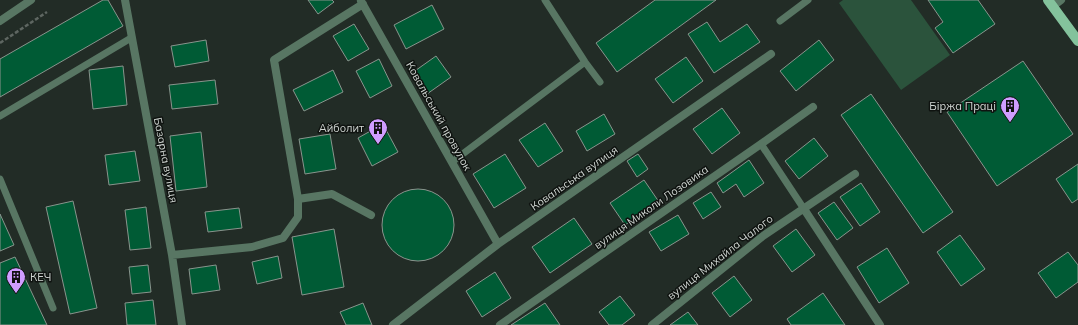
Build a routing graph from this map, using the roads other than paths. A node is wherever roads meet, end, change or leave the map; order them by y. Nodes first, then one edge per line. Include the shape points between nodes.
1 (31, 0) edge
2 (125, 0) edge
3 (545, 0) edge
4 (808, 0) edge
5 (1061, 0) edge
6 (362, 2) edge
7 (1050, 3) edge
8 (0, 21) edge
9 (780, 21) dead end
10 (131, 38) junction
11 (1078, 41) edge
12 (771, 54) dead end
13 (585, 62) junction
14 (600, 82) dead end
15 (813, 107) dead end
16 (0, 116) edge
17 (761, 144) junction
18 (452, 162) junction
19 (855, 174) dead end
20 (0, 179) edge
21 (298, 199) junction
22 (804, 209) junction
23 (371, 215) dead end
24 (498, 244) junction
25 (172, 255) junction
26 (53, 308) dead end
27 (182, 325) edge
28 (393, 325) edge
29 (500, 325) edge
30 (652, 325) edge
31 (880, 325) edge

1 - 8 street
2 - 10 street, Базарна вулиця
3 - 13 lane
4 - 9 lane
5 - 7 street
6 - 18 street, Ковальський провулок
6 - 21 street via 274,60
7 - 11 main road
10 - 16 lane
10 - 25 street, Базарна вулиця
12 - 24 street, Ковальська вулиця
13 - 14 lane
13 - 18 lane
15 - 17 street, вулиця Миколи Лозовика
17 - 22 lane
17 - 29 street, вулиця Миколи Лозовика
18 - 24 street, Ковальський провулок
19 - 22 street, вулиця Михайла Чалого
20 - 26 lane
21 - 23 street via 332,194
21 - 25 street via 298,217 283,238 252,247
22 - 30 street, вулиця Михайла Чалого via 763,236
22 - 31 street
24 - 28 street, Ковальська вулиця
25 - 27 street, Базарна вулиця

